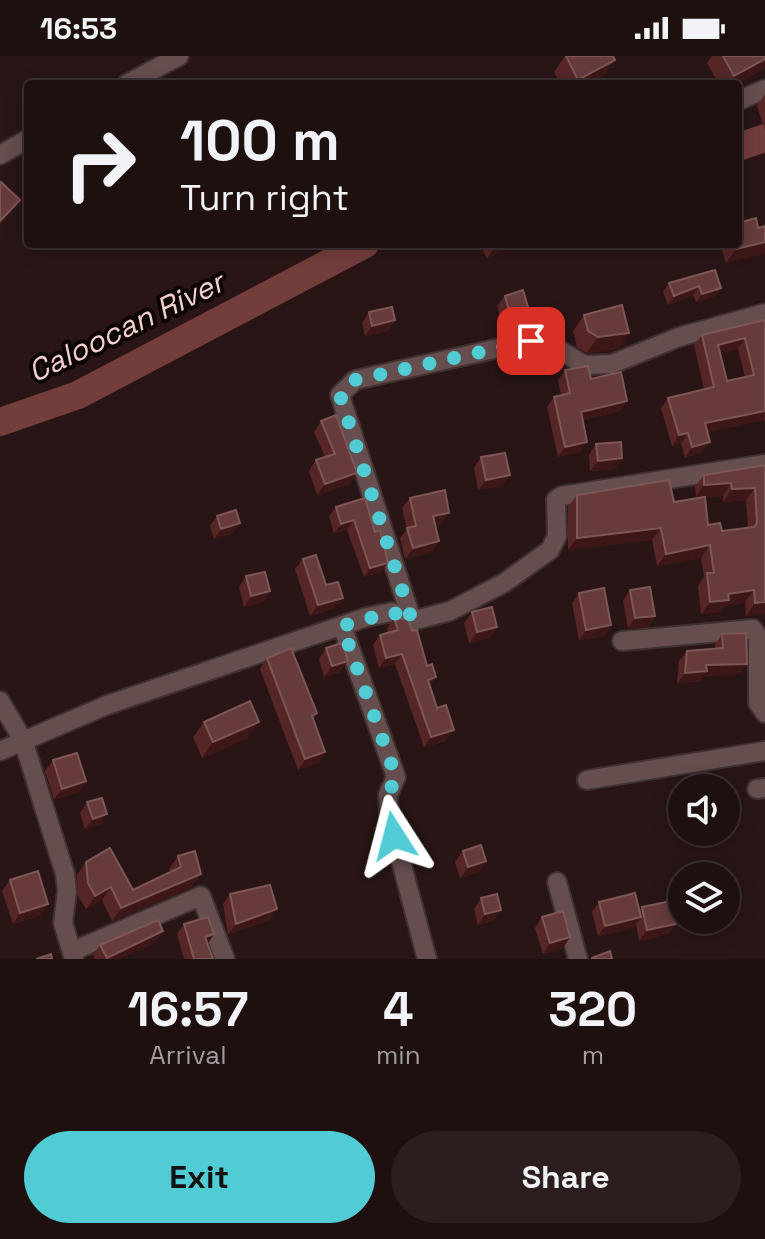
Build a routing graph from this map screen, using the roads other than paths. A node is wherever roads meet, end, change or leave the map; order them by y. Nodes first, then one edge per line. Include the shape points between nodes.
1 (179, 56) edge
2 (134, 80) edge
3 (765, 89) edge
4 (742, 99) edge
5 (24, 141) edge
6 (0, 155) edge
7 (765, 313) edge
8 (765, 464) edge
9 (412, 621) junction
10 (342, 626) junction
11 (622, 641) dead end
12 (0, 701) edge
13 (765, 713) edge
14 (23, 740) junction
15 (0, 751) edge
16 (765, 751) edge
17 (587, 780) dead end
18 (557, 882) dead end
19 (74, 955) edge
20 (225, 959) edge
21 (427, 959) edge
22 (578, 959) edge

1 - 2 street
3 - 4 street
5 - 6 street
7 - 9 street via 679,337 612,364 584,365 550,344 516,342 347,385 340,395
8 - 9 street via 561,496 556,500 557,536 550,550 491,591 450,611
9 - 10 street via 392,612
10 - 14 street via 107,705
10 - 21 street via 396,777 388,795 389,816
11 - 13 street via 753,629 758,637 758,703
12 - 14 street
14 - 15 street
14 - 19 street via 65,874 63,923
16 - 17 street
18 - 22 street
19 - 20 street via 201,896

